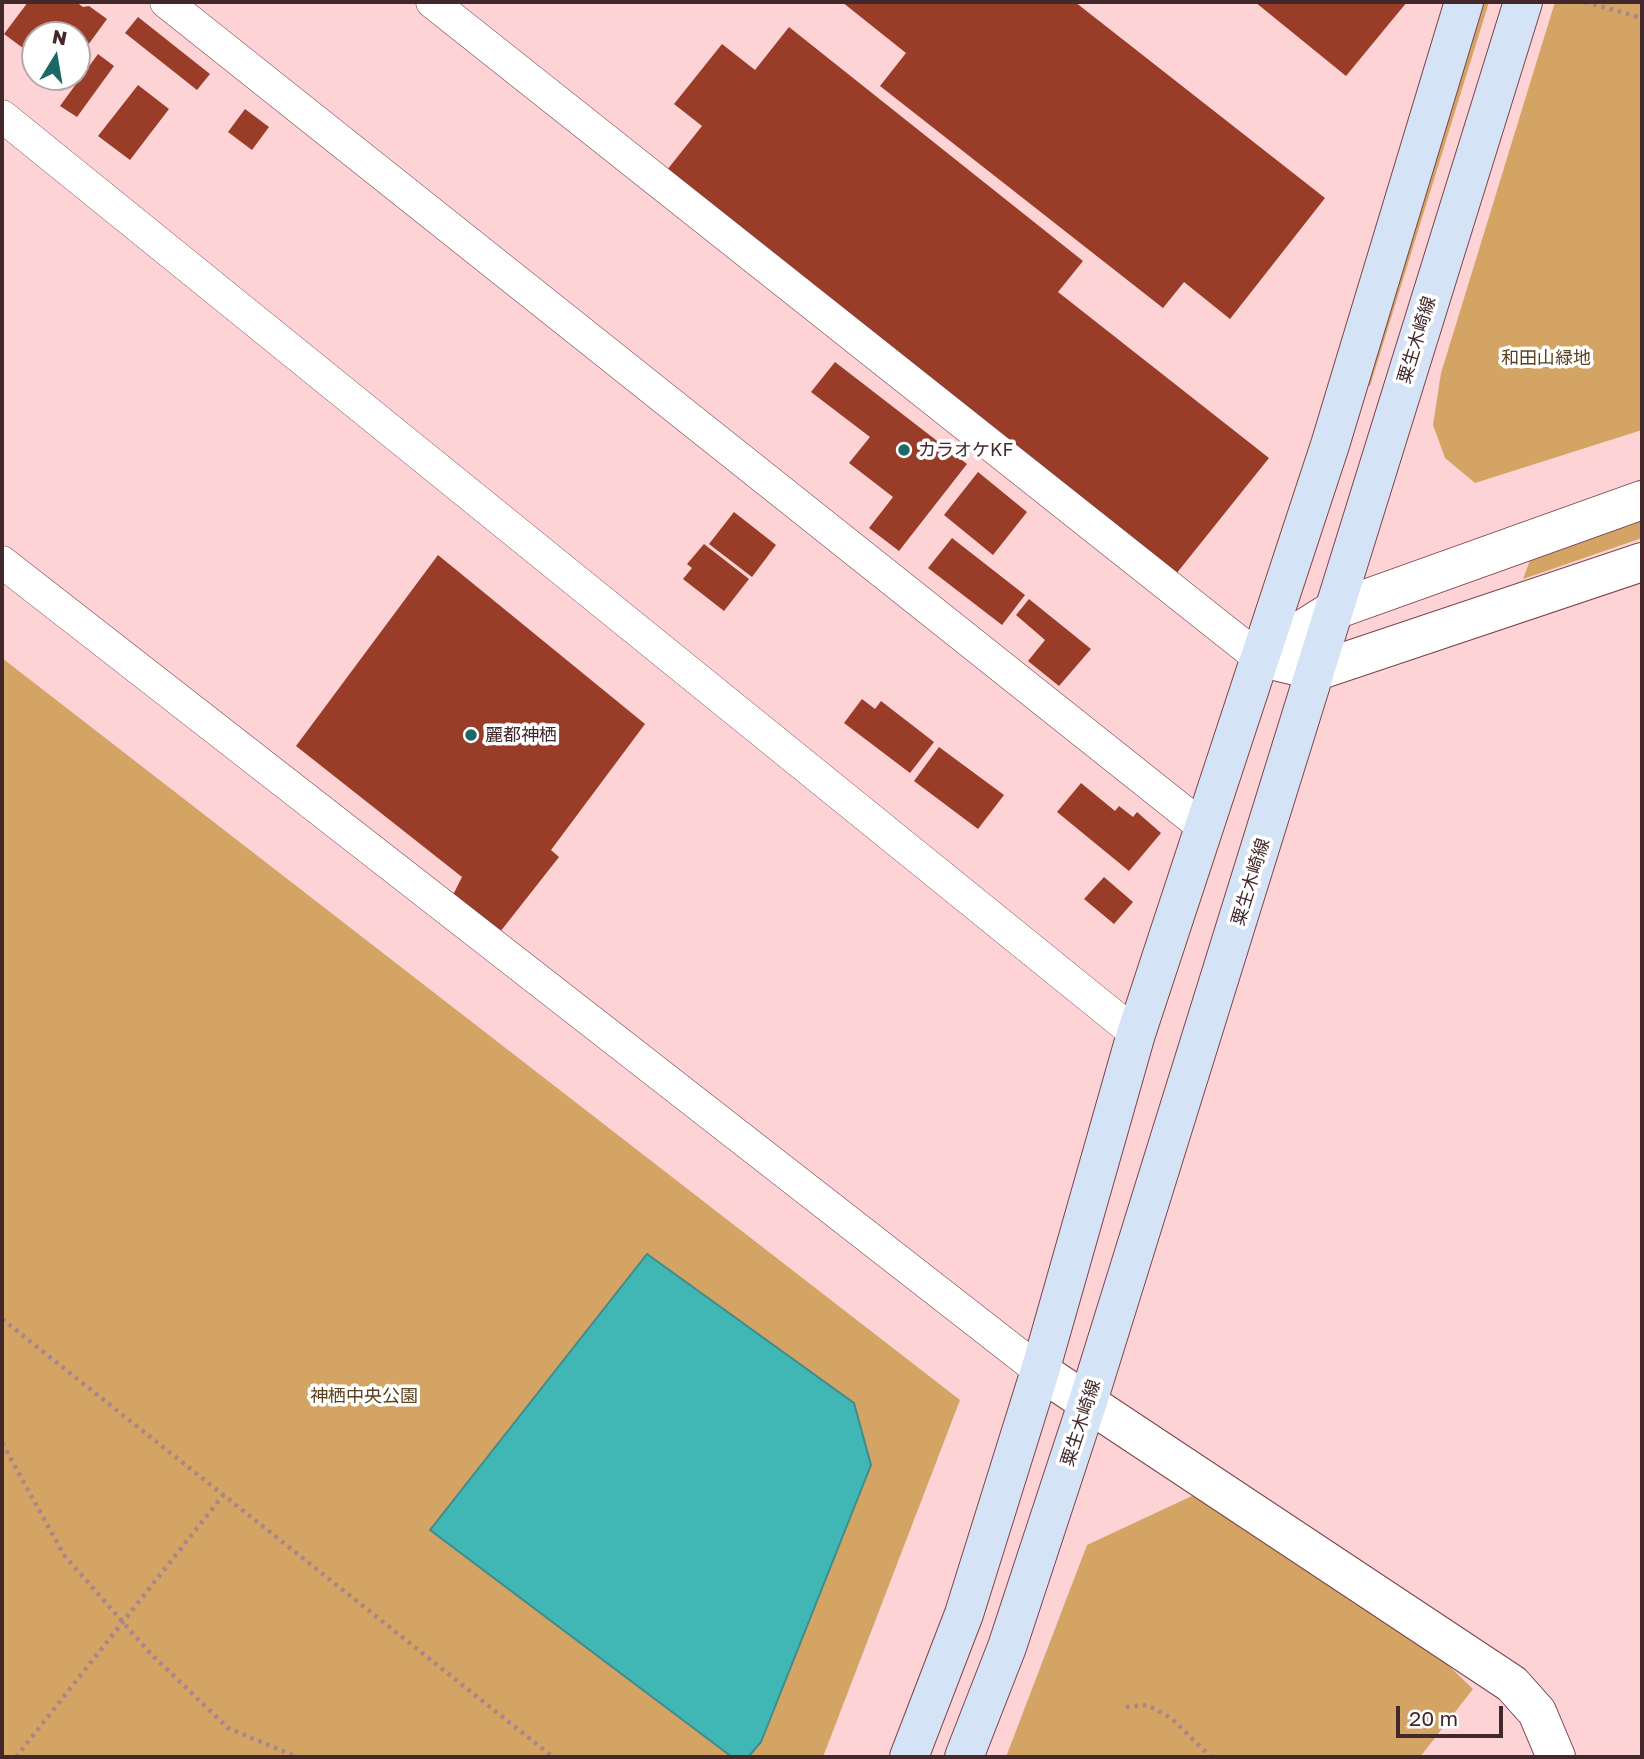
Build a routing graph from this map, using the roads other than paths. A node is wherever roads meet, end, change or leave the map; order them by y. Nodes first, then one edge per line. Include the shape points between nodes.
1 (166, 2) edge
2 (432, 2) edge
3 (1464, 2) edge
4 (1523, 2) edge
5 (2, 116) edge
6 (1642, 500) edge
7 (2, 562) edge
8 (1642, 562) edge
9 (1332, 611) junction
10 (1258, 657) junction
11 (1317, 671) junction
12 (1203, 827) junction
13 (1136, 1034) junction
14 (1040, 1371) junction
15 (1088, 1401) junction
16 (909, 1757) edge
17 (964, 1757) edge
18 (1556, 1757) edge

1 - 12 street
2 - 10 street
3 - 10 main road via 1330,445
4 - 9 main road, 粟生木崎線
5 - 13 street
6 - 9 street
7 - 14 street
8 - 11 street
9 - 10 street
9 - 11 main road, 粟生木崎線
10 - 11 street
10 - 12 main road
11 - 15 main road, 粟生木崎線
12 - 13 main road
13 - 14 main road
14 - 15 street
14 - 16 main road via 964,1614
15 - 17 main road, 粟生木崎線 via 1007,1647
15 - 18 street via 1511,1684 1538,1712

